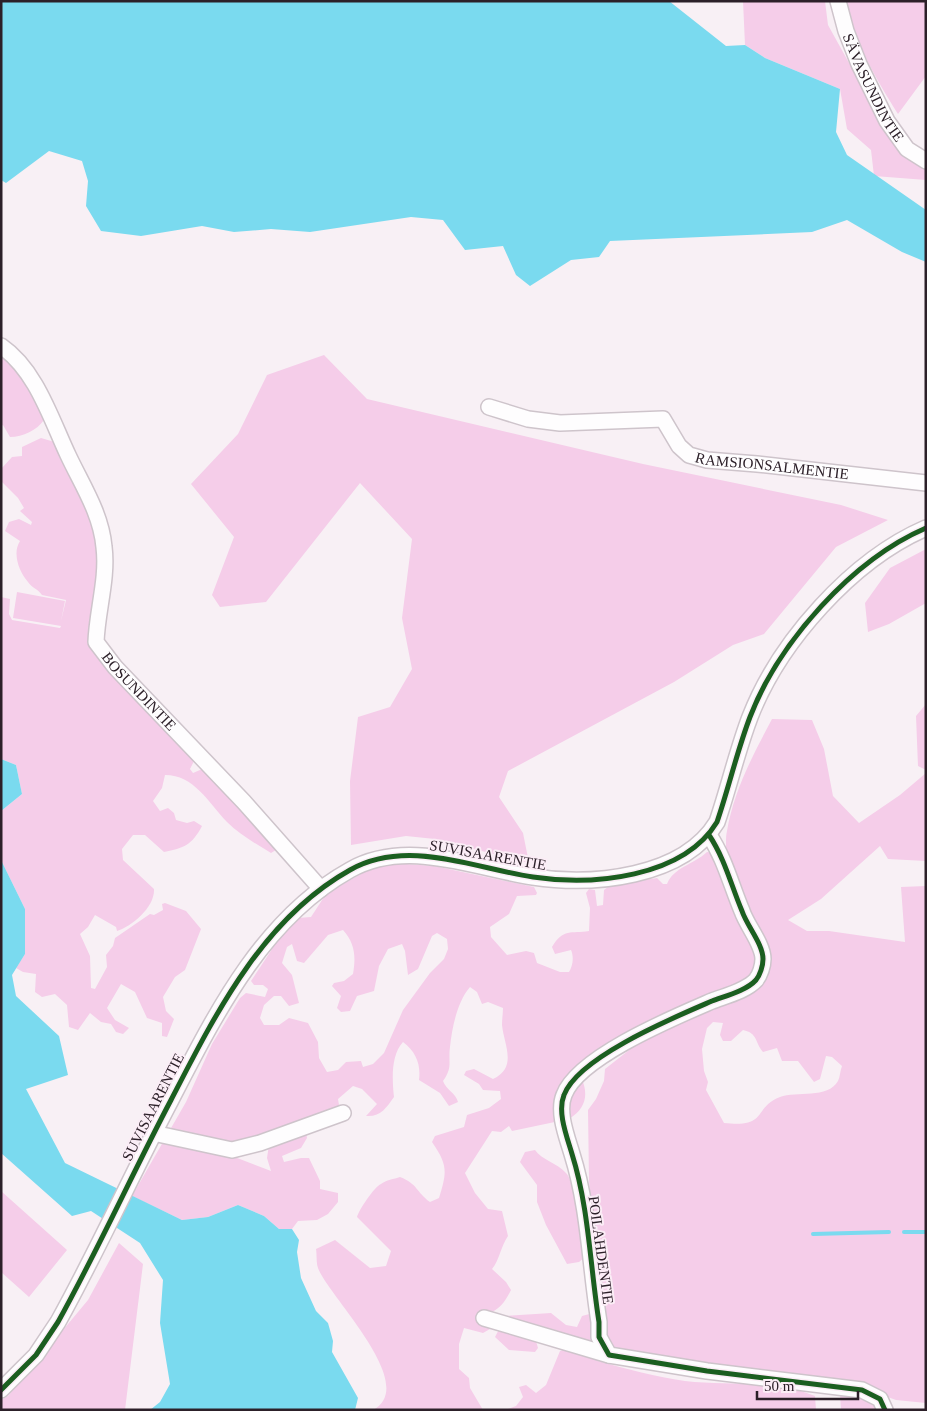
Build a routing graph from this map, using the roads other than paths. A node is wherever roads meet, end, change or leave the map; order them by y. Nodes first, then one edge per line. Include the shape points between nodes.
1 (838, 1) edge
2 (926, 161) edge
3 (1, 346) edge
4 (489, 407) dead end
5 (926, 483) edge
6 (926, 528) edge
7 (709, 835) junction
8 (321, 889) junction
9 (343, 1113) dead end
10 (154, 1134) junction
11 (484, 1318) dead end
12 (609, 1355) junction
13 (1, 1390) edge
14 (885, 1410) edge

1 - 2 street, SÄVASUNDINTIE via 859,64 887,121 907,149
3 - 8 street, BOSUNDINTIE via 25,371 52,419 97,516 105,548 96,642 115,667 244,802
4 - 5 street, RAMSIONSALMENTIE via 528,419 560,424 663,419 679,446 689,455 707,460
6 - 7 street, SUVISAARENTIE via 889,549 851,578 818,611 785,654 750,717 725,799
7 - 8 street, SUVISAARENTIE via 675,860 613,877 540,878 433,857 401,855 365,863
7 - 12 street, POILAHDENTIE via 724,860 750,929 762,949 759,974 755,981 739,990 655,1027 602,1056 577,1076 563,1096 563,1120 586,1224 599,1322 598,1337
8 - 10 street, SUVISAARENTIE via 280,925 252,960 197,1050
9 - 10 street, SUVISAARENTIE via 232,1150
10 - 13 street, SUVISAARENTIE via 48,1339 23,1370
11 - 12 street
12 - 14 street via 862,1390 880,1398

